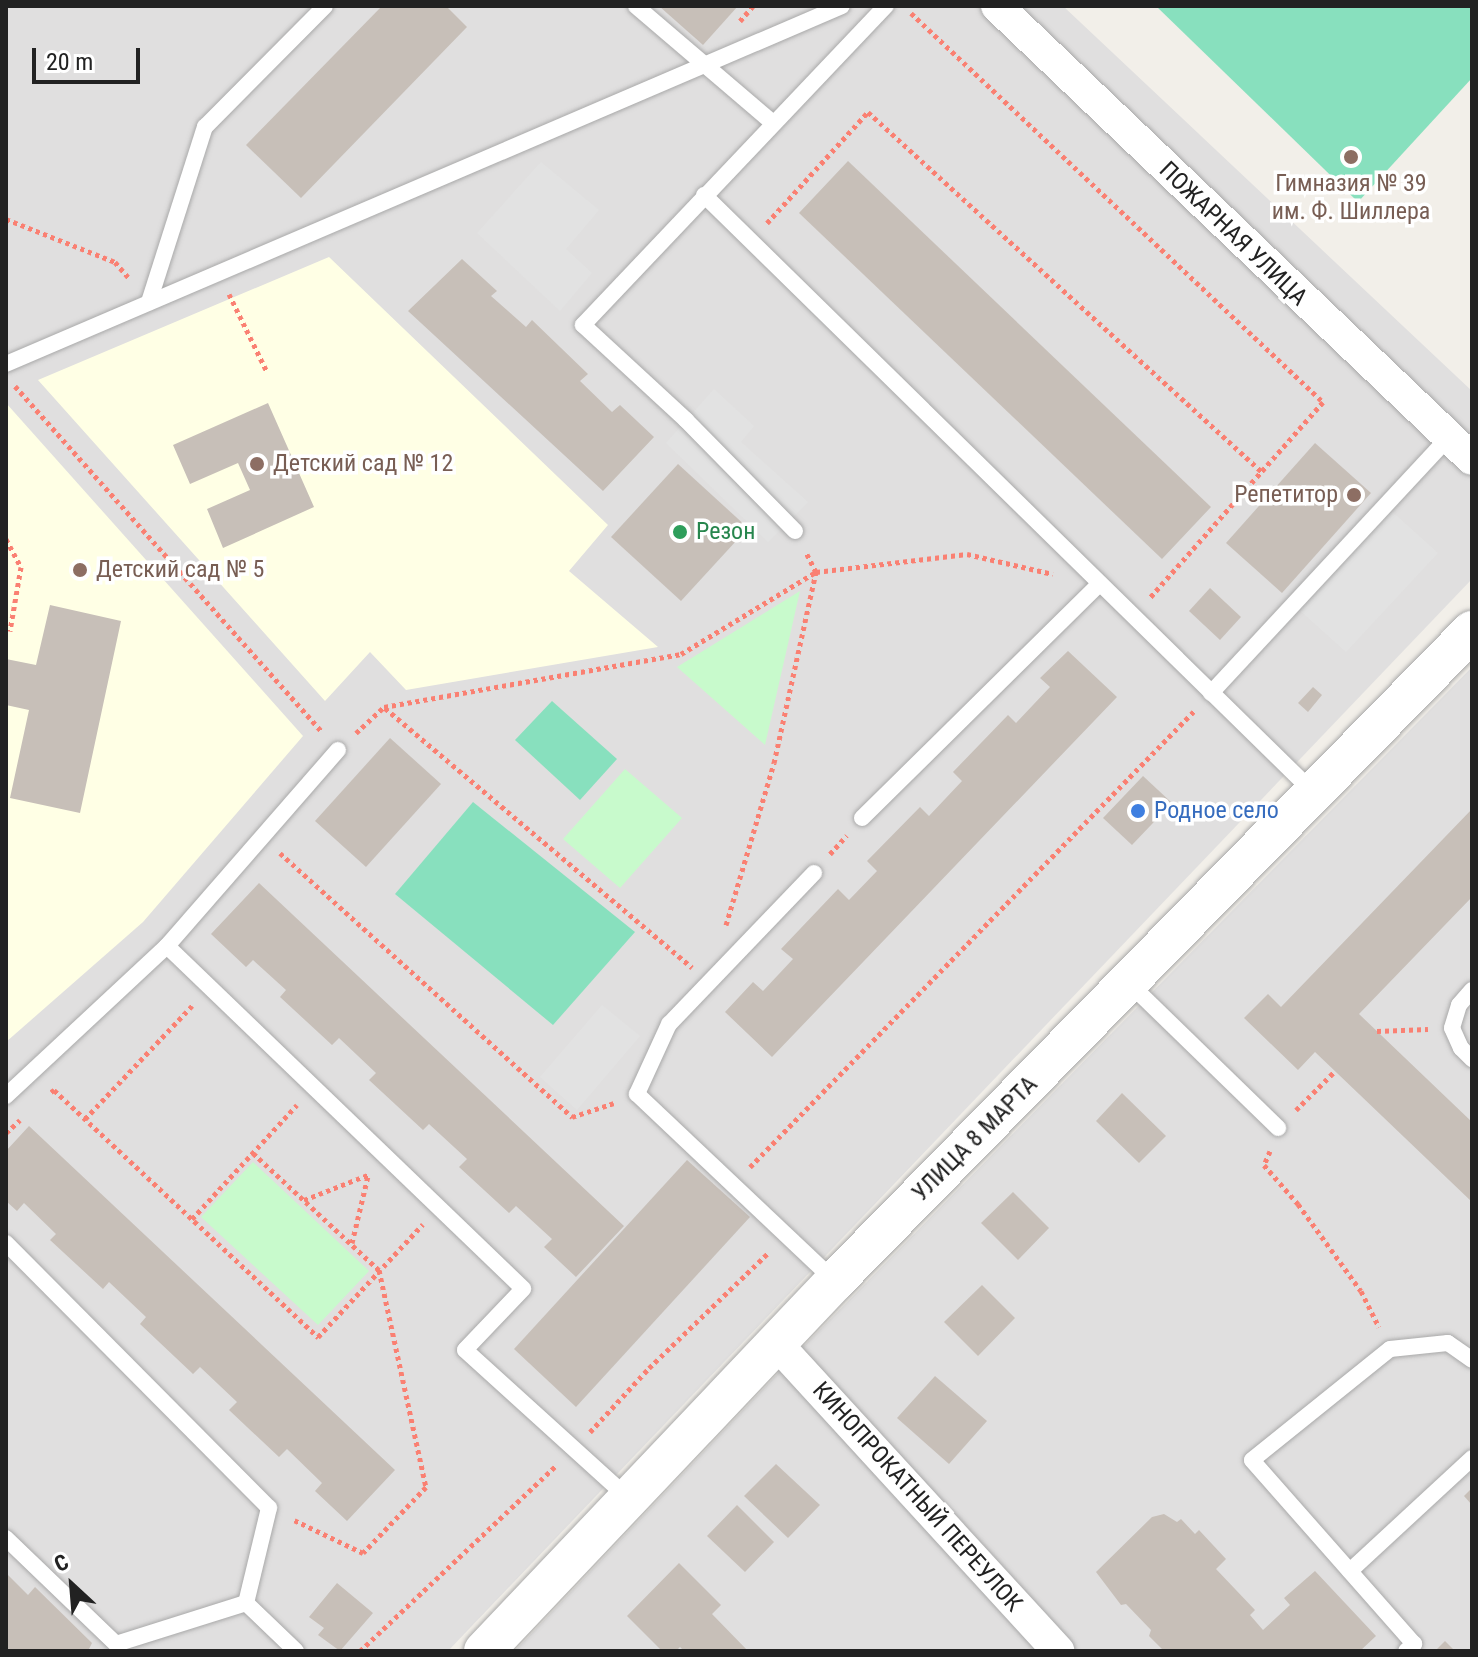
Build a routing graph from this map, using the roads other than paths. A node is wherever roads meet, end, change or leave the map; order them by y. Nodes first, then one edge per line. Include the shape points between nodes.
1 (325, 6) edge
2 (636, 6) edge
3 (842, 6) edge
4 (886, 6) edge
5 (997, 6) edge
6 (702, 63) junction
7 (773, 123) junction
8 (704, 195) junction
9 (149, 302) junction
10 (6, 364) edge
11 (1448, 438) junction
12 (1472, 459) edge
13 (795, 531) dead end
14 (1098, 585) junction
15 (1472, 631) edge
16 (1211, 693) junction
17 (338, 750) road end
18 (1316, 794) junction
19 (862, 818) road end
20 (814, 873) road end
21 (167, 946) junction
22 (1129, 983) junction
23 (1472, 990) edge
24 (1472, 1059) edge
25 (6, 1096) edge
26 (1278, 1128) road end
27 (6, 1243) edge
28 (835, 1281) junction
29 (776, 1343) junction
30 (1472, 1360) edge
31 (1472, 1458) edge
32 (629, 1498) junction
33 (6, 1538) edge
34 (1350, 1571) junction
35 (246, 1603) junction
36 (1047, 1647) edge
37 (296, 1651) edge
38 (484, 1651) edge
39 (1406, 1651) edge

1 - 9 lane via 205,127
2 - 6 lane
3 - 6 lane
4 - 7 lane
5 - 11 street, ПОЖАРНАЯ УЛИЦА
6 - 7 lane
6 - 9 lane
7 - 8 lane
8 - 13 lane via 583,325
8 - 14 lane
9 - 10 lane
11 - 12 street, ПОЖАРНАЯ УЛИЦА
11 - 16 lane
14 - 16 lane
14 - 19 lane
15 - 18 street, УЛИЦА 8 МАРТА
16 - 18 lane
17 - 21 lane
18 - 22 street, УЛИЦА 8 МАРТА
20 - 28 lane via 669,1024 637,1094
21 - 25 lane
21 - 32 lane via 523,1289 465,1350
22 - 26 lane
22 - 28 street, УЛИЦА 8 МАРТА
23 - 24 lane via 1459,1005 1452,1028
27 - 35 lane via 269,1508
28 - 29 street, УЛИЦА 8 МАРТА
29 - 32 street, УЛИЦА 8 МАРТА
29 - 36 street, КИНОПРОКАТНЫЙ ПЕРЕУЛОК
30 - 34 lane via 1448,1343 1390,1349 1252,1460
31 - 34 lane
32 - 38 street, УЛИЦА 8 МАРТА
33 - 35 lane via 116,1644
34 - 39 lane via 1414,1644
35 - 37 lane

